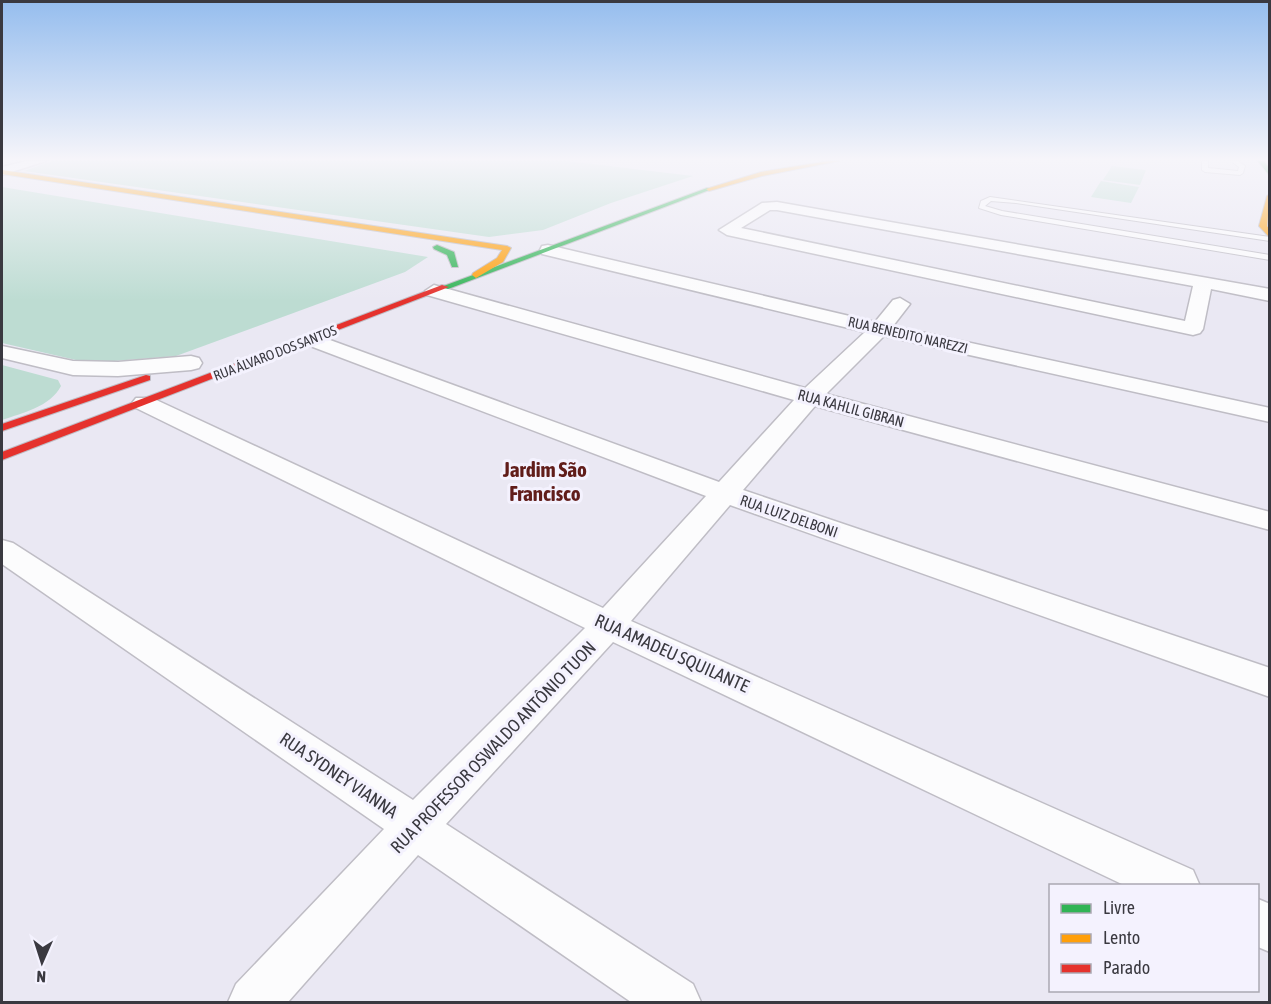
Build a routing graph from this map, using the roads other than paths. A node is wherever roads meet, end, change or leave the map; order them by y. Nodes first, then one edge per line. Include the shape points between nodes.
1 (195, 208) edge
2 (222, 208) edge
3 (625, 208) edge
4 (649, 208) edge
5 (764, 208) edge
6 (787, 208) edge
7 (984, 208) edge
8 (1063, 208) edge
9 (1267, 208) edge
10 (1269, 238) edge
11 (438, 243) junction
12 (537, 243) junction
13 (506, 251) junction
14 (1269, 258) edge
15 (465, 262) junction
16 (476, 276) junction
17 (1203, 282) junction
18 (434, 291) junction
19 (1269, 295) edge
20 (890, 317) junction
21 (312, 340) junction
22 (2, 352) edge
23 (196, 361) joint
24 (73, 368) junction
25 (810, 397) junction
26 (64, 407) junction
27 (157, 408) junction
28 (1269, 415) edge
29 (2, 428) edge
30 (2, 456) edge
31 (726, 494) junction
32 (1269, 521) edge
33 (2, 550) edge
34 (608, 624) junction
35 (1269, 682) edge
36 (415, 828) junction
37 (1175, 884) edge
38 (254, 1002) edge
39 (675, 1002) edge

1 - 11 main road
2 - 11 main road
3 - 12 main road
4 - 12 main road
5 - 17 street via 727,230 1193,329
6 - 17 street
7 - 14 lane
8 - 10 lane
9 - 10 main road via 1263,226
11 - 12 main road
11 - 13 main road
11 - 15 main road
11 - 15 main road
12 - 13 main road
12 - 13 main road
12 - 16 main road, RUA ÁLVARO DOS SANTOS
12 - 20 street, RUA BENEDITO NAREZZI
13 - 15 main road
13 - 16 main road via 500,260
16 - 18 main road, RUA ÁLVARO DOS SANTOS
17 - 19 street
18 - 21 main road, RUA ÁLVARO DOS SANTOS
18 - 25 street, RUA KAHLIL GIBRAN
20 - 25 street, RUA PROFESSOR OSWALDO ANTÔNIO TUON
20 - 28 street, RUA BENEDITO NAREZZI
21 - 27 main road, RUA ÁLVARO DOS SANTOS
21 - 31 street, RUA LUIZ DELBONI
22 - 24 street
23 - 24 street via 118,369
23 - 26 main road
24 - 26 street via 78,385
25 - 31 street, RUA PROFESSOR OSWALDO ANTÔNIO TUON
25 - 32 street, RUA KAHLIL GIBRAN
26 - 29 main road
27 - 30 main road, RUA ÁLVARO DOS SANTOS
27 - 34 street, RUA AMADEU SQUILANTE
31 - 34 street, RUA PROFESSOR OSWALDO ANTÔNIO TUON
31 - 35 street, RUA LUIZ DELBONI
33 - 36 street, RUA SYDNEY VIANNA
34 - 36 street, RUA PROFESSOR OSWALDO ANTÔNIO TUON
34 - 37 street, RUA AMADEU SQUILANTE
36 - 38 street, RUA PROFESSOR OSWALDO ANTÔNIO TUON
36 - 39 street, RUA SYDNEY VIANNA

